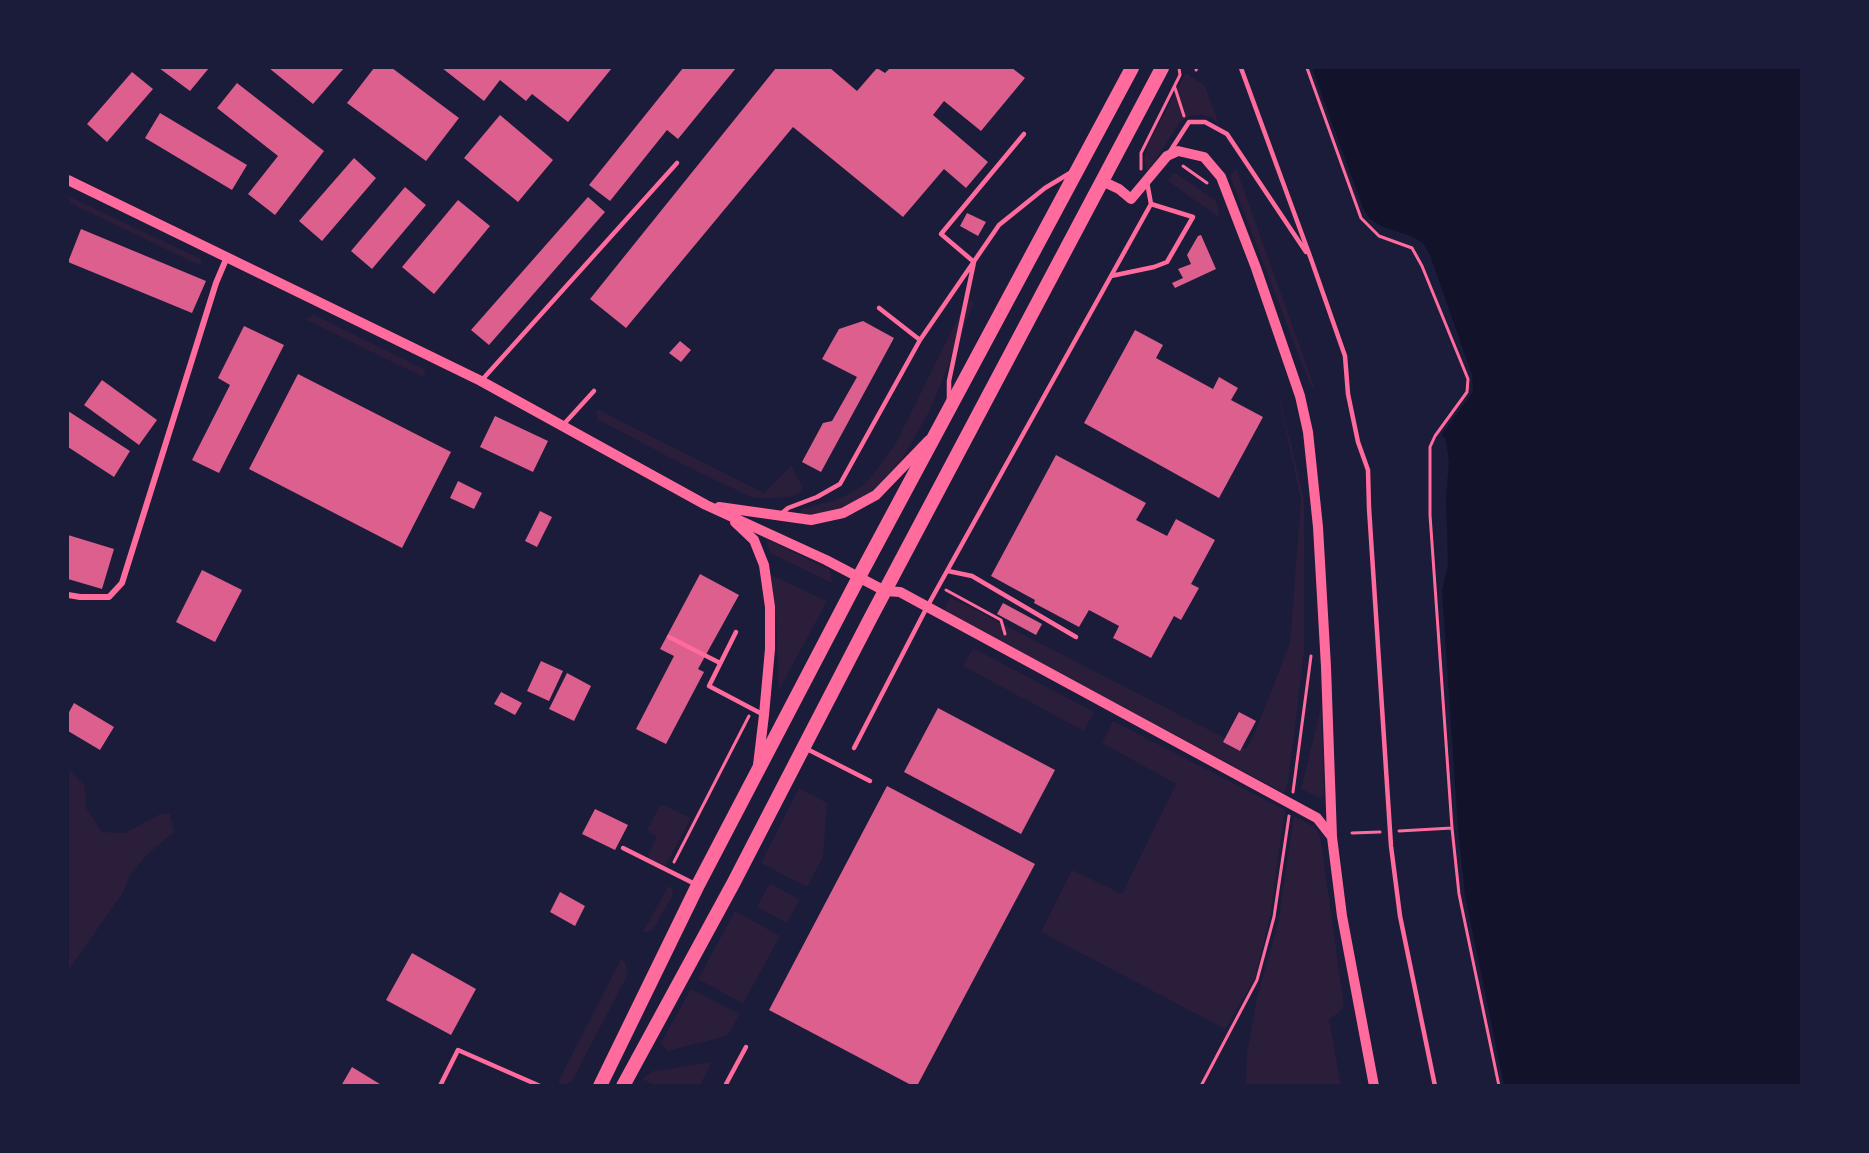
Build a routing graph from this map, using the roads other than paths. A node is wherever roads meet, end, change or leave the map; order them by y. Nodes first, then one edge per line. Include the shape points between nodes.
1 (1132, 68) edge
2 (1162, 68) edge
3 (1241, 68) edge
4 (1024, 134) dead end
5 (1167, 156) junction
6 (677, 163) dead end
7 (1077, 168) junction
8 (68, 180) edge
9 (1102, 181) junction
10 (1147, 182) junction
11 (1151, 204) junction
12 (227, 257) junction
13 (1311, 259) junction
14 (974, 262) junction
15 (1111, 276) junction
16 (879, 308) dead end
17 (920, 340) junction
18 (481, 381) junction
19 (594, 391) dead end
20 (949, 406) junction
21 (562, 426) junction
22 (933, 436) junction
23 (706, 505) junction
24 (780, 515) junction
25 (948, 571) junction
26 (859, 577) junction
27 (885, 591) junction
28 (68, 595) edge
29 (927, 607) junction
30 (736, 632) dead end
31 (1076, 636) dead end
32 (669, 637) dead end
33 (720, 663) junction
34 (764, 715) junction
35 (804, 748) junction
36 (854, 748) dead end
37 (756, 774) junction
38 (870, 781) dead end
39 (1332, 837) junction
40 (623, 848) dead end
41 (698, 885) junction
42 (746, 1047) dead end
43 (440, 1086) edge
44 (540, 1086) edge
45 (600, 1086) edge
46 (623, 1086) edge
47 (725, 1086) edge
48 (1374, 1086) edge
49 (1436, 1086) edge

1 - 7 main road
2 - 9 main road
3 - 13 lane
4 - 14 lane via 941,234
5 - 10 street
5 - 13 lane via 1189,122 1204,122 1227,134
5 - 39 street via 1178,151 1204,157 1221,177 1300,396 1308,432 1318,527
6 - 18 lane
7 - 14 lane via 999,225
7 - 20 main road
8 - 12 street
9 - 10 street via 1131,199
9 - 27 main road
10 - 11 lane
11 - 15 lane
11 - 15 lane via 1193,218 1167,262
12 - 18 street
12 - 28 street via 122,583 108,597
13 - 49 lane via 1345,356 1348,394 1368,470 1391,846 1400,915
14 - 17 lane
14 - 20 lane via 949,381
15 - 25 lane
16 - 17 lane
17 - 24 lane via 840,484
18 - 21 street
19 - 21 lane
20 - 22 main road
21 - 23 street
22 - 24 street via 876,495 843,513 811,520
22 - 26 main road
23 - 24 street
23 - 26 street
23 - 34 street via 754,540 764,565 770,607
25 - 29 lane
25 - 31 lane via 972,576
26 - 27 street
26 - 37 main road
27 - 29 street via 900,592
27 - 35 main road
29 - 36 lane
29 - 39 street via 1317,818
30 - 33 lane
32 - 33 lane
33 - 34 lane via 709,686
34 - 37 street
35 - 38 lane
35 - 46 main road
37 - 41 main road
39 - 48 street via 1342,915
40 - 41 lane
41 - 45 main road
42 - 47 lane
43 - 44 lane via 458,1050

